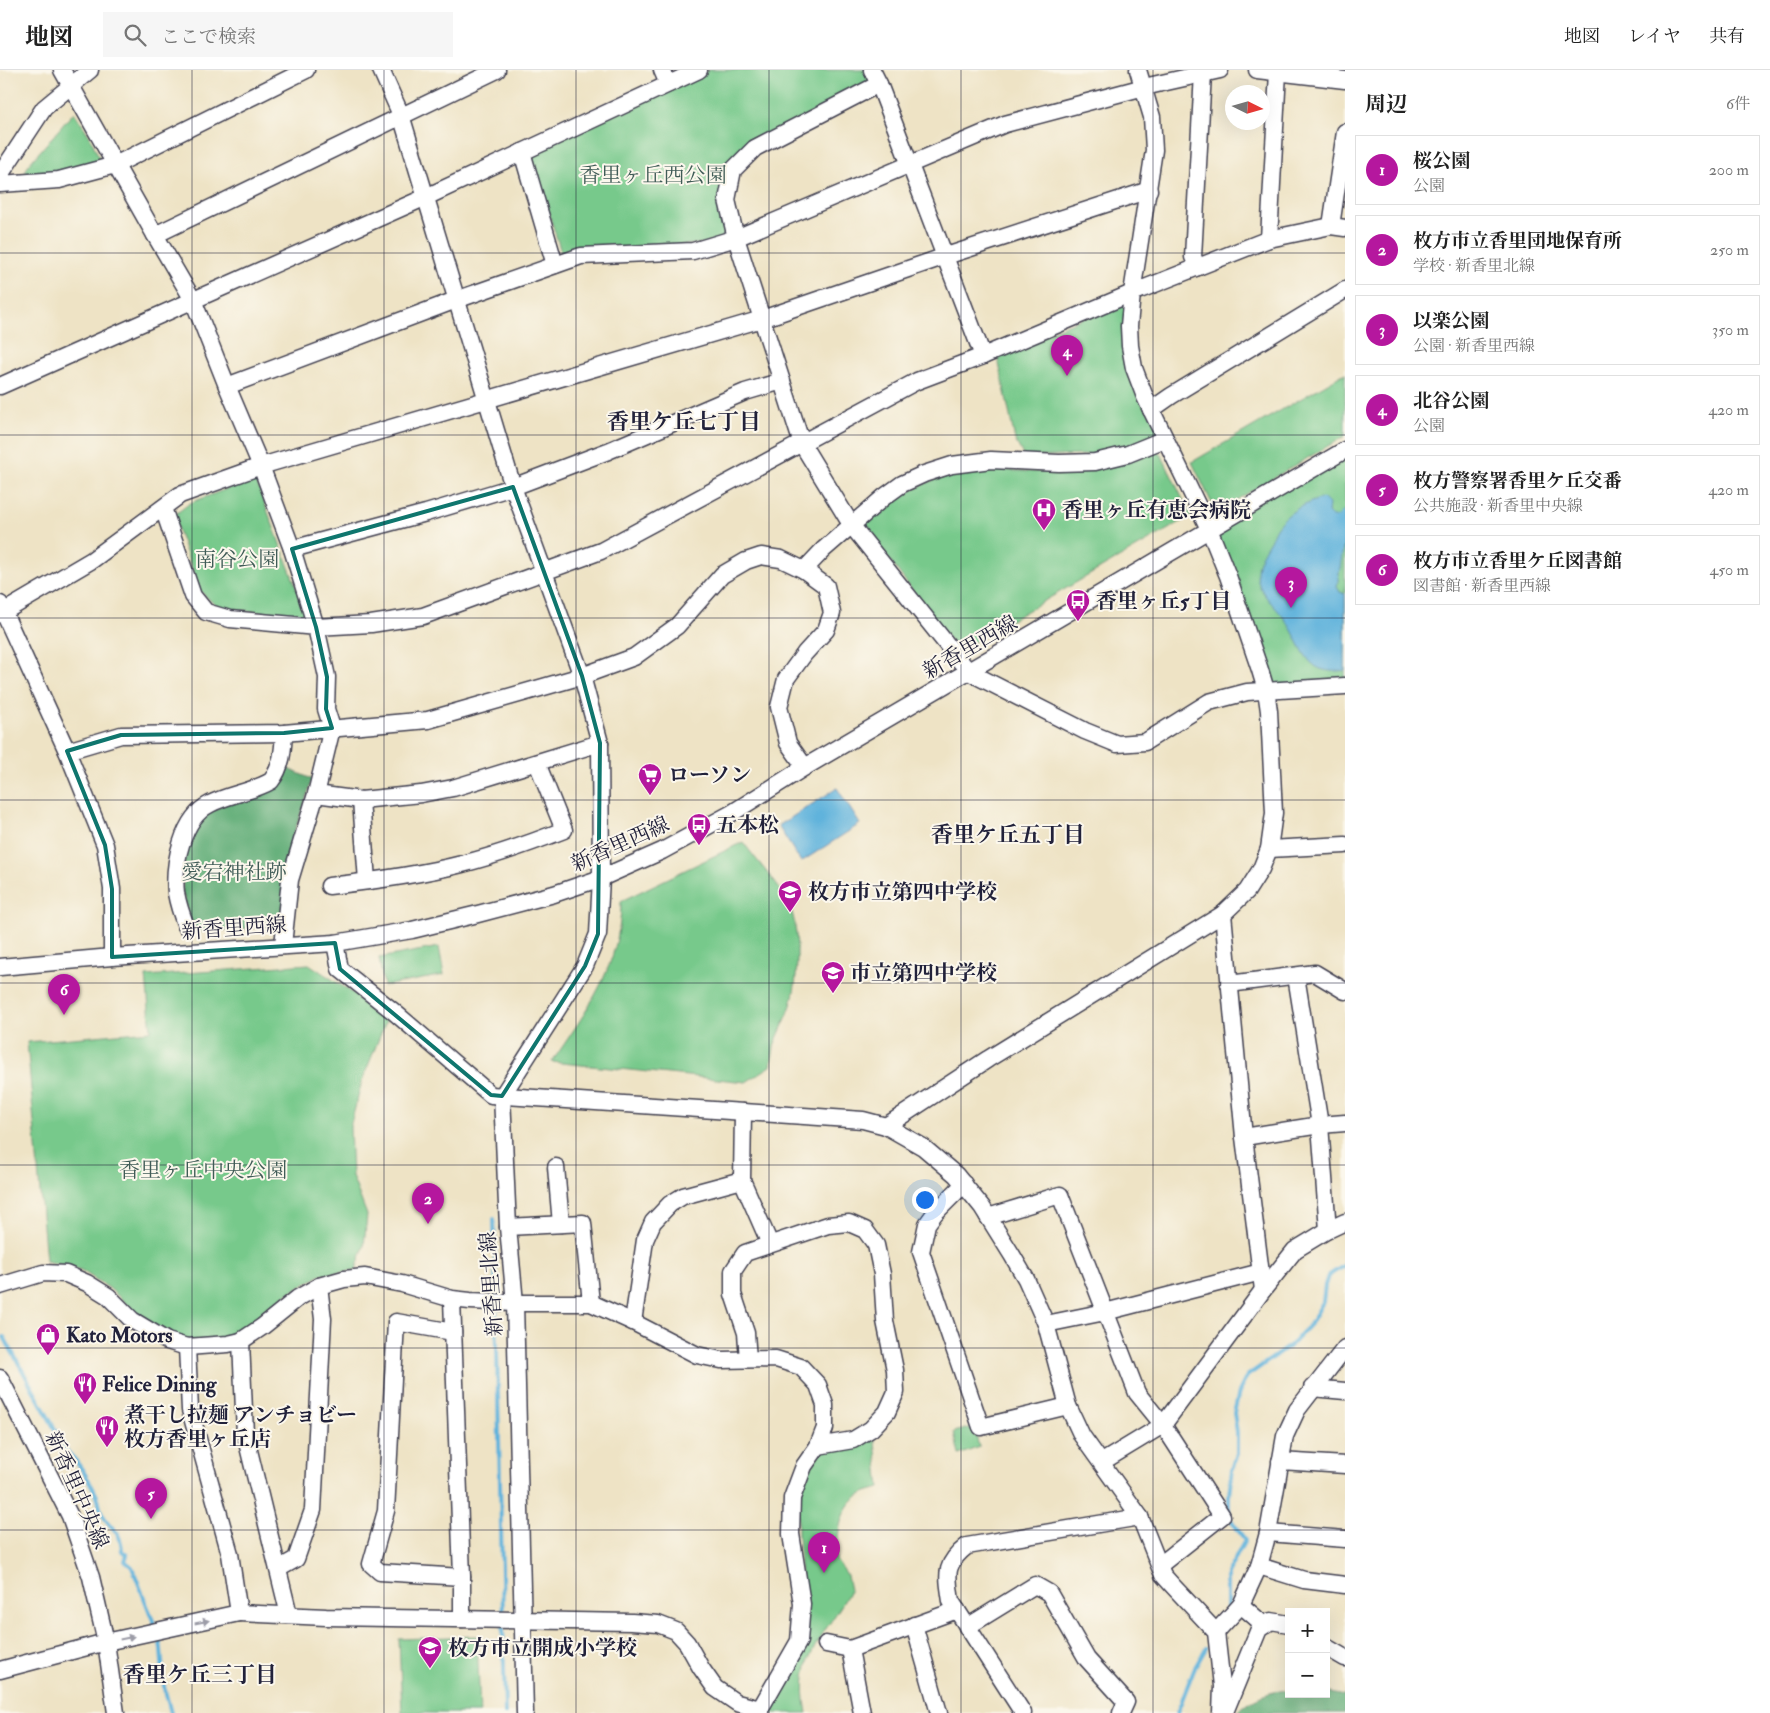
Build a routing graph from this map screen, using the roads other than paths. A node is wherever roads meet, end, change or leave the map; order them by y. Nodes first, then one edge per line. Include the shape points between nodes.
1 (62, 70) edge
2 (90, 70) edge
3 (306, 70) edge
4 (381, 70) edge
5 (497, 70) edge
6 (699, 70) edge
7 (1138, 70) edge
8 (1220, 70) edge
9 (1257, 70) edge
10 (1278, 72) junction
11 (1203, 73) junction
12 (665, 77) edge
13 (876, 77) edge
14 (1345, 80) edge
15 (71, 86) junction
16 (1144, 87) junction
17 (401, 116) junction
18 (1345, 132) edge
19 (522, 152) junction
20 (910, 164) junction
21 (115, 165) junction
22 (0, 175) edge
23 (0, 184) edge
24 (1149, 190) junction
25 (426, 197) junction
26 (1338, 227) edge
27 (155, 236) junction
28 (736, 238) junction
29 (1269, 239) junction
30 (946, 256) junction
31 (555, 265) junction
32 (1198, 267) junction
33 (1345, 290) edge
34 (1132, 293) junction
35 (193, 300) junction
36 (456, 300) junction
37 (762, 319) junction
38 (982, 356) junction
39 (782, 382) junction
40 (0, 386) edge
41 (227, 386) junction
42 (487, 399) junction
43 (1151, 410) junction
44 (1166, 440) junction
45 (802, 444) junction
46 (1345, 450) edge
47 (261, 466) junction
48 (514, 486) junction
49 (163, 508) junction
50 (852, 526) junction
51 (1209, 529) junction
52 (292, 550) junction
53 (804, 570) junction
54 (543, 572) junction
55 (1, 610) edge
56 (316, 627) junction
57 (969, 672) junction
58 (582, 676) junction
59 (1345, 686) edge
60 (1266, 690) junction
61 (332, 728) junction
62 (284, 733) junction
63 (600, 743) junction
64 (67, 751) junction
65 (537, 763) junction
66 (805, 767) junction
67 (316, 794) junction
68 (361, 800) junction
69 (1345, 845) edge
70 (1269, 849) junction
71 (601, 878) junction
72 (367, 881) junction
73 (329, 886) dead end
74 (1223, 914) junction
75 (186, 926) dead end
76 (335, 943) junction
77 (283, 945) junction
78 (112, 957) junction
79 (0, 967) edge
80 (1296, 976) junction
81 (1229, 984) junction
82 (1345, 991) edge
83 (502, 1096) junction
84 (743, 1112) junction
85 (1345, 1123) edge
86 (1320, 1125) junction
87 (886, 1126) junction
88 (1244, 1137) junction
89 (556, 1167) dead end
90 (742, 1180) junction
91 (964, 1184) junction
92 (988, 1217) junction
93 (1345, 1222) edge
94 (561, 1224) junction
95 (508, 1228) junction
96 (1328, 1230) junction
97 (770, 1244) junction
98 (1261, 1272) junction
99 (0, 1286) edge
100 (319, 1286) junction
101 (1263, 1290) junction
102 (452, 1299) junction
103 (510, 1303) junction
104 (591, 1303) junction
105 (1105, 1312) junction
106 (634, 1322) junction
107 (1046, 1324) junction
108 (453, 1332) junction
109 (241, 1341) junction
110 (187, 1347) junction
111 (1345, 1348) edge
112 (748, 1359) junction
113 (0, 1378) edge
114 (1312, 1388) junction
115 (1345, 1391) edge
116 (1068, 1406) junction
117 (1162, 1425) junction
118 (818, 1446) junction
119 (1280, 1461) junction
120 (1102, 1462) junction
121 (1345, 1466) edge
122 (1140, 1517) junction
123 (1268, 1533) junction
124 (1345, 1539) edge
125 (1160, 1565) junction
126 (1259, 1566) junction
127 (278, 1569) junction
128 (462, 1578) junction
129 (1345, 1585) edge
130 (1241, 1605) junction
131 (957, 1610) junction
132 (239, 1614) junction
133 (289, 1615) junction
134 (462, 1619) junction
135 (508, 1620) junction
136 (1285, 1623) edge
137 (1264, 1625) junction
138 (914, 1626) junction
139 (967, 1627) junction
140 (1216, 1632) junction
141 (106, 1642) junction
142 (826, 1644) dead end
143 (850, 1649) junction
144 (1330, 1649) edge
145 (1345, 1658) edge
146 (0, 1670) edge
147 (760, 1711) edge
148 (116, 1713) edge
149 (525, 1713) edge
150 (862, 1713) edge
151 (939, 1713) edge
152 (1022, 1713) edge
153 (1121, 1713) edge
154 (1222, 1713) edge

1 - 15 street
2 - 15 street
3 - 21 street
4 - 17 street
5 - 17 street
6 - 12 street
7 - 16 street
8 - 11 street
9 - 10 street
10 - 14 street
10 - 29 street
11 - 16 street
11 - 32 street via 1193,257
12 - 19 street
13 - 20 street
13 - 28 street via 755,148 733,170 728,200
15 - 21 street
15 - 22 street via 44,108
16 - 20 street via 1005,124
16 - 24 street via 1152,117 1154,150
17 - 25 street
17 - 27 street
18 - 26 street
19 - 25 street
19 - 31 street
20 - 28 street
20 - 30 street
21 - 23 street via 59,180
21 - 27 street
24 - 30 street
24 - 34 street
25 - 35 street
25 - 36 street
26 - 29 street
27 - 35 street
28 - 31 street via 693,251 581,256
28 - 37 street
29 - 32 street
30 - 37 street
30 - 38 street
31 - 36 street
32 - 34 street
33 - 43 street
34 - 38 street
34 - 43 street via 1130,346 1134,368
35 - 40 street
35 - 41 street
36 - 41 street
36 - 42 street
37 - 39 street
37 - 42 street
38 - 45 street via 917,381
39 - 45 street
39 - 48 street via 745,392 608,451
41 - 47 street
42 - 47 street
42 - 48 street
43 - 44 street
44 - 50 street via 1095,462 991,460 952,465 902,484
44 - 51 street
45 - 50 street
45 - 54 street via 601,551
46 - 51 street, 新香里西線
47 - 49 street via 180,495
47 - 52 street
48 - 52 street
48 - 54 street
49 - 55 street via 92,560
49 - 56 street via 193,596 206,612 230,619
50 - 53 street
50 - 57 street
51 - 57 street, 新香里西線
51 - 60 street
52 - 56 street
53 - 58 street via 781,559 761,556 746,561 722,575 677,626 634,657
53 - 66 street via 826,586 832,614 826,630 786,679 779,706 788,743
54 - 56 street via 423,616 372,624
54 - 58 street
55 - 64 street
56 - 61 street via 327,677 326,709
57 - 60 street via 1117,744 1145,742 1209,702
57 - 66 street, 新香里西線
58 - 61 street via 428,720
58 - 63 street
59 - 60 street
60 - 70 street via 1274,813
61 - 62 street
61 - 67 street
62 - 64 street via 121,735
62 - 75 street via 280,764 271,781 208,805 198,812 189,826 179,848 176,871 176,893
63 - 65 street
63 - 71 street
64 - 78 street via 105,845 112,889
65 - 68 street via 453,788
65 - 72 street via 564,830 524,846 461,864
66 - 71 street, 新香里西線 via 732,813 662,851
67 - 68 street
67 - 77 street via 290,880
68 - 72 street
69 - 70 street
70 - 74 street via 1247,891
71 - 76 street, 新香里西線 via 554,894 412,930
71 - 83 street via 598,934 585,966
72 - 73 street
74 - 81 street
74 - 87 street
76 - 77 street, 新香里西線
76 - 83 street via 340,969 491,1095
77 - 78 street, 新香里西線
78 - 79 street, 新香里西線
80 - 81 street
80 - 82 street via 1315,973
80 - 86 street
81 - 88 street
83 - 84 street
83 - 95 street, 新香里北線
84 - 87 street via 863,1120
84 - 90 street
85 - 86 street
86 - 88 street
86 - 96 street
87 - 91 street via 922,1147
88 - 98 street
89 - 94 street
90 - 97 street
90 - 106 street via 684,1196 670,1204 653,1222 645,1240
91 - 92 street
91 - 116 street via 927,1224 921,1252 981,1427
92 - 105 street via 1060,1196
92 - 107 street via 1026,1279
93 - 96 street
94 - 95 street
94 - 104 street via 583,1223
95 - 103 street, 新香里北線
96 - 101 street via 1295,1250
97 - 112 street via 745,1253 733,1271 733,1294 746,1333
97 - 118 street via 828,1225 849,1224 865,1230 876,1245 896,1392 887,1412 871,1429 853,1440
98 - 101 street
98 - 105 street
99 - 110 street via 43,1273 66,1274 108,1296 132,1320 167,1341
100 - 102 street via 364,1277
100 - 109 street
100 - 127 street via 323,1319 313,1510 296,1559
101 - 117 street
102 - 103 street
102 - 108 street
103 - 104 street
103 - 135 street, 新香里北線
104 - 106 street
105 - 107 street
105 - 117 street via 1138,1393
106 - 112 street via 696,1355 721,1360
107 - 116 street
108 - 128 street
108 - 128 street via 396,1322 386,1511 371,1564 380,1572
109 - 110 street
109 - 127 street via 245,1434
110 - 132 street via 190,1410 230,1554
111 - 114 street
112 - 118 street via 776,1359 801,1367 818,1385 825,1405 825,1428
113 - 141 street, 新香里中央線 via 70,1516 91,1577
114 - 115 street
114 - 119 street via 1285,1436
116 - 120 street via 1082,1436
117 - 120 street
117 - 125 street via 1222,1516
118 - 147 street via 804,1466 792,1498 791,1534 802,1604 799,1641
119 - 121 street
119 - 123 street
120 - 122 street
122 - 125 street
122 - 131 street via 967,1546 955,1555 949,1567 951,1601
123 - 124 street
123 - 126 street
125 - 140 street via 1172,1586
126 - 129 street via 1304,1580
126 - 130 street
127 - 133 street
128 - 134 street
130 - 137 street
130 - 140 street
131 - 138 street
131 - 139 street
132 - 133 street
141 -> 132 street
133 - 134 street
134 - 135 street
135 - 147 street via 658,1624 676,1631 687,1642 715,1688 737,1703
135 - 149 street, 新香里北線
136 - 137 street via 1271,1620
137 - 154 street via 1259,1629
138 - 143 street
138 - 151 street
139 - 152 street
139 - 153 street via 1035,1585 1049,1593 1087,1659 1126,1702
140 - 154 street
141 - 146 street
141 - 148 street, 新香里中央線
142 - 143 street
143 - 150 street
144 - 145 street

